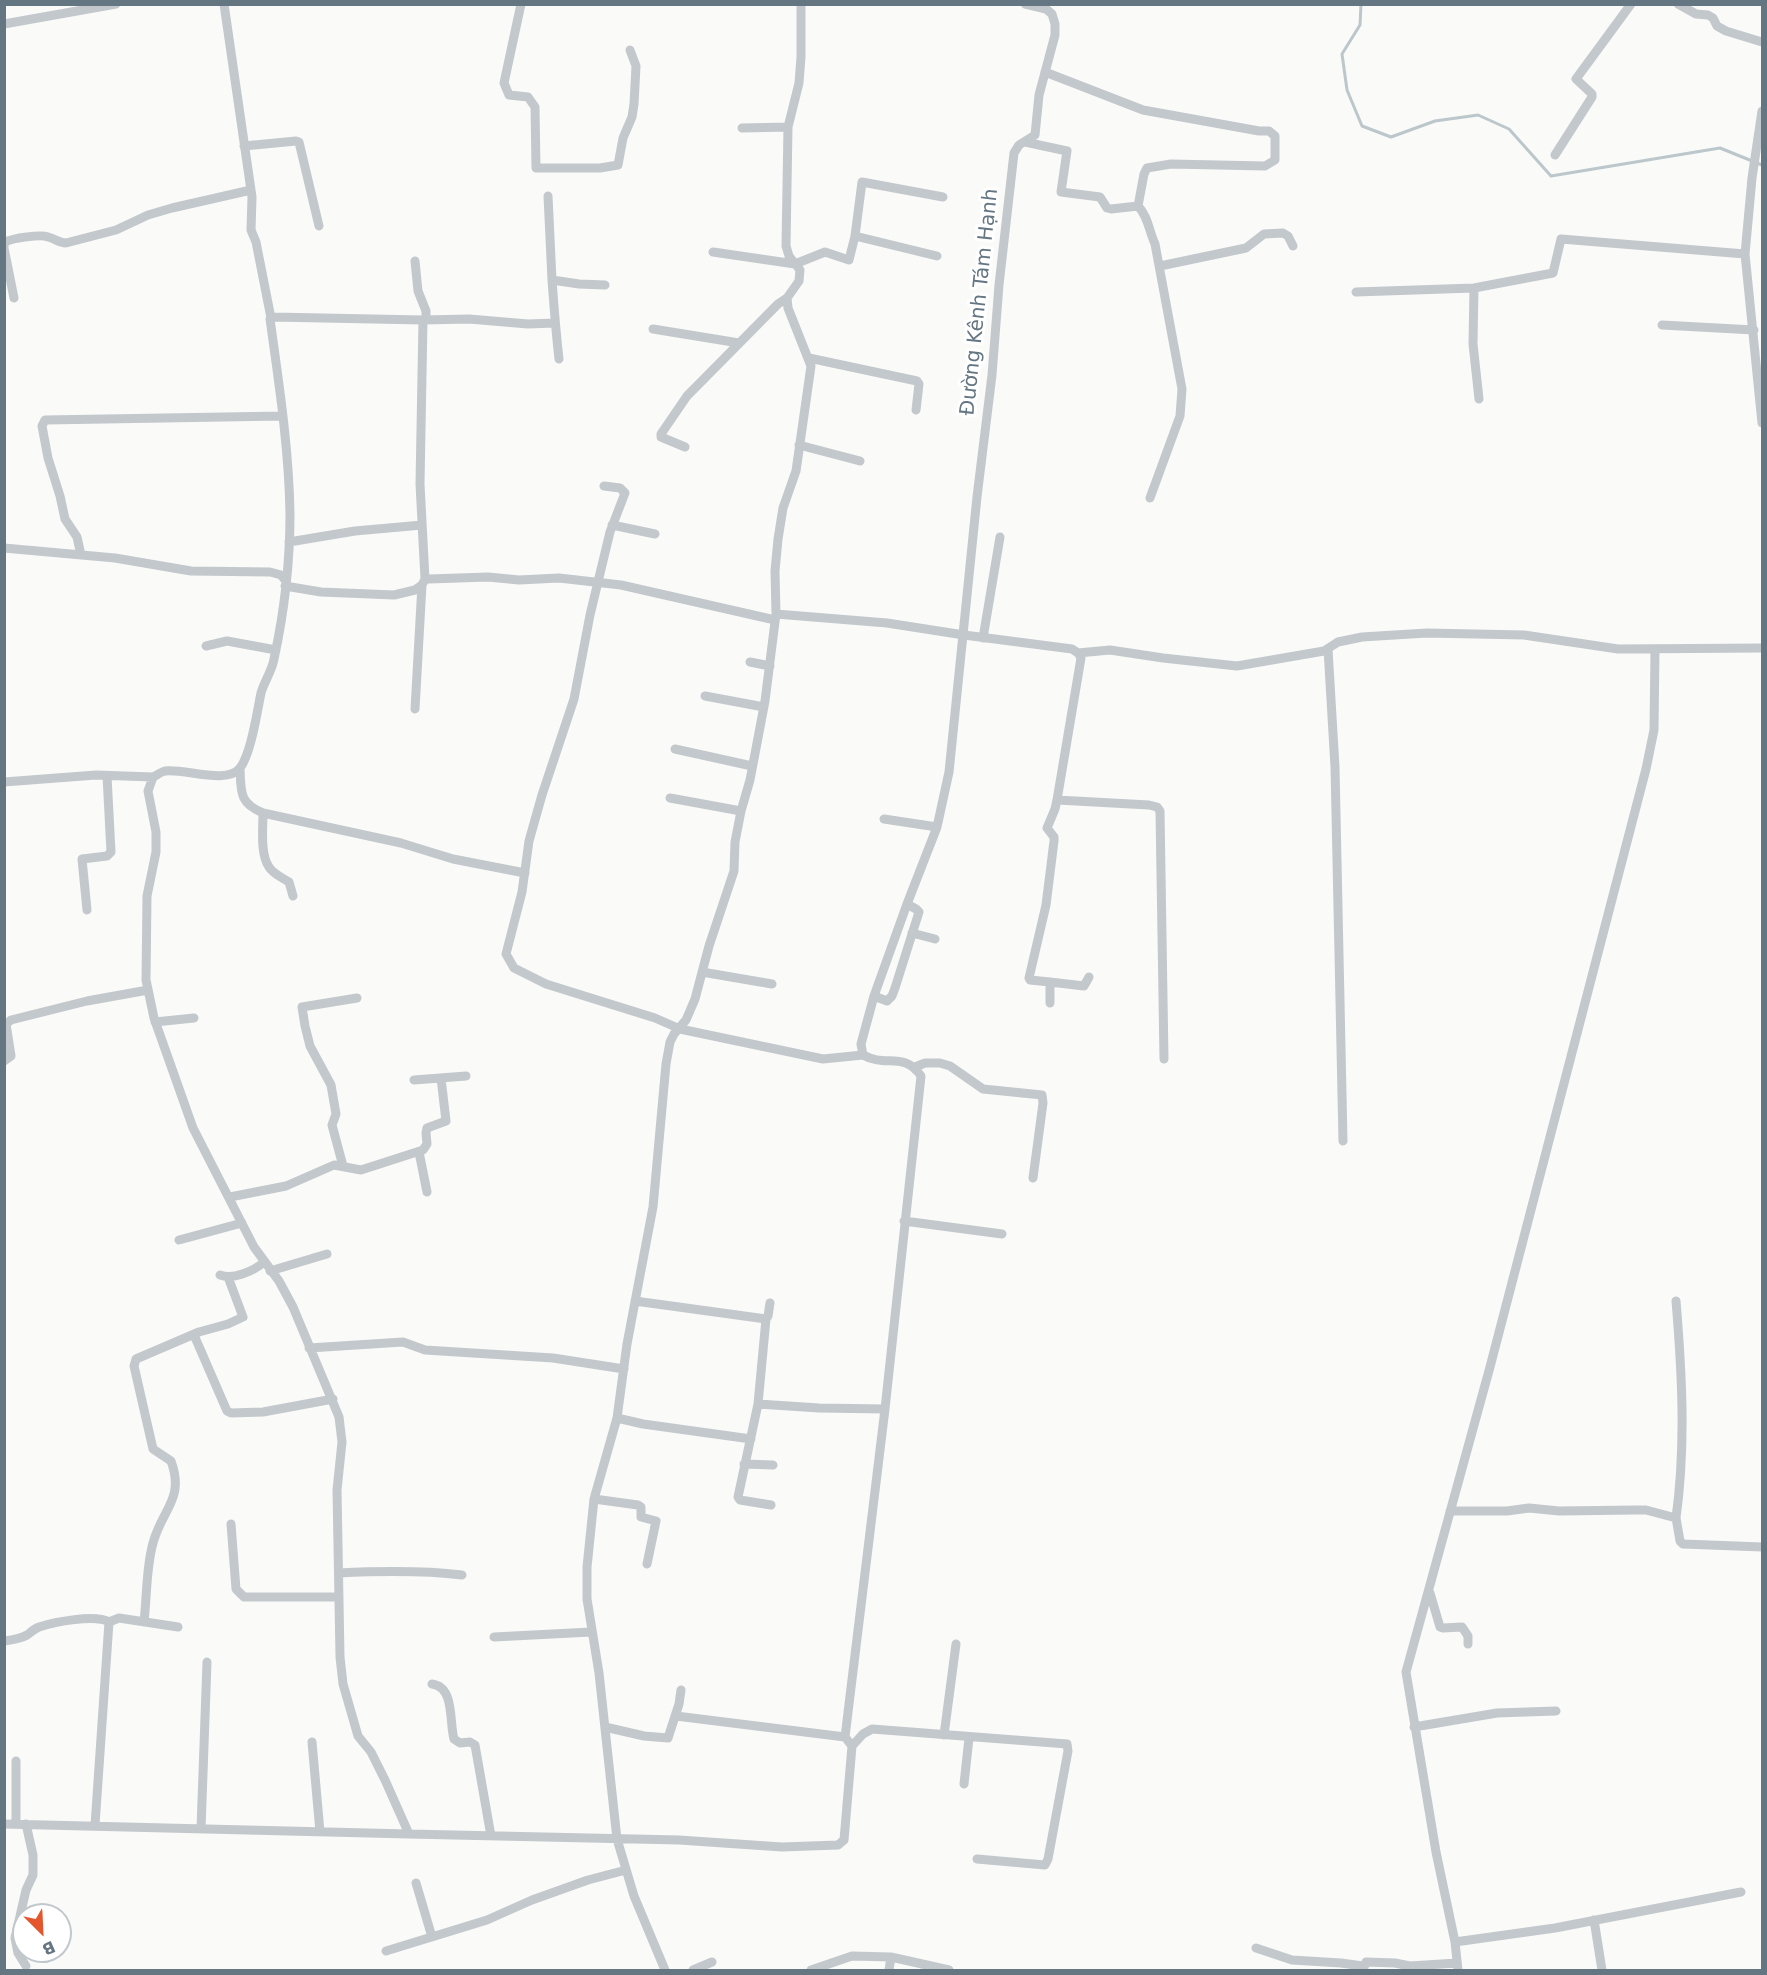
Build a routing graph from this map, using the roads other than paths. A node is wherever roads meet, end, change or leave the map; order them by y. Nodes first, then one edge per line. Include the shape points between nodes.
1 (116, 4) edge
2 (224, 4) edge
3 (521, 4) edge
4 (801, 4) edge
5 (1025, 4) edge
6 (1631, 4) edge
7 (1678, 4) edge
8 (4, 24) edge
9 (1762, 42) edge
10 (630, 50) dead end
11 (1045, 72) junction
12 (1762, 111) edge
13 (788, 127) junction
14 (742, 128) dead end
15 (1025, 142) junction
16 (244, 146) junction
17 (1555, 155) dead end
18 (251, 190) junction
19 (549, 196) dead end
20 (943, 197) dead end
21 (1138, 206) junction
22 (319, 226) dead end
23 (855, 237) junction
24 (1293, 246) dead end
25 (4, 247) edge
26 (713, 252) dead end
27 (1745, 254) junction
28 (937, 256) dead end
29 (415, 261) dead end
30 (795, 264) junction
31 (1160, 266) junction
32 (552, 280) junction
33 (605, 285) dead end
34 (1474, 288) junction
35 (1356, 292) dead end
36 (15, 298) dead end
37 (787, 298) junction
38 (271, 318) junction
39 (423, 320) junction
40 (555, 323) junction
41 (1662, 325) dead end
42 (653, 329) dead end
43 (1754, 330) junction
44 (739, 343) junction
45 (809, 358) junction
46 (559, 359) dead end
47 (1479, 399) dead end
48 (916, 410) dead end
49 (283, 416) junction
50 (1762, 423) edge
51 (799, 445) junction
52 (685, 447) dead end
53 (860, 461) dead end
54 (604, 486) dead end
55 (1150, 498) dead end
56 (422, 525) junction
57 (612, 525) junction
58 (655, 534) dead end
59 (1000, 537) dead end
60 (289, 542) junction
61 (4, 548) edge
62 (81, 555) junction
63 (423, 582) junction
64 (598, 582) junction
65 (285, 583) junction
66 (776, 617) junction
67 (964, 635) junction
68 (983, 638) junction
69 (206, 646) dead end
70 (1762, 648) edge
71 (1328, 649) junction
72 (276, 650) junction
73 (1655, 650) junction
74 (1078, 653) junction
75 (750, 662) dead end
76 (770, 666) junction
77 (705, 696) dead end
78 (764, 707) junction
79 (415, 709) dead end
80 (675, 749) dead end
81 (752, 766) junction
82 (240, 768) junction
83 (107, 776) junction
84 (153, 777) junction
85 (4, 782) edge
86 (670, 798) dead end
87 (1057, 800) junction
88 (741, 811) junction
89 (263, 813) junction
90 (884, 819) dead end
91 (938, 827) junction
92 (525, 873) junction
93 (293, 896) dead end
94 (907, 904) junction
95 (87, 910) dead end
96 (912, 933) junction
97 (935, 939) dead end
98 (702, 972) junction
99 (1089, 977) dead end
100 (1050, 982) junction
101 (772, 984) dead end
102 (148, 990) junction
103 (874, 996) junction
104 (357, 998) dead end
105 (1050, 1003) dead end
106 (194, 1018) dead end
107 (156, 1022) junction
108 (5, 1024) edge
109 (680, 1029) junction
110 (863, 1055) junction
111 (1164, 1059) dead end
112 (4, 1061) edge
113 (915, 1067) junction
114 (466, 1076) dead end
115 (441, 1078) junction
116 (414, 1080) dead end
117 (1342, 1141) dead end
118 (419, 1152) junction
119 (343, 1166) junction
120 (1033, 1178) dead end
121 (427, 1192) dead end
122 (230, 1197) junction
123 (904, 1221) junction
124 (242, 1222) junction
125 (1002, 1234) dead end
126 (179, 1240) dead end
127 (327, 1254) dead end
128 (264, 1262) junction
129 (270, 1271) junction
130 (635, 1300) junction
131 (1676, 1301) dead end
132 (770, 1303) dead end
133 (766, 1319) junction
134 (194, 1335) junction
135 (309, 1348) junction
136 (624, 1369) junction
137 (333, 1399) junction
138 (758, 1404) junction
139 (885, 1409) junction
140 (617, 1418) junction
141 (751, 1439) junction
142 (744, 1464) junction
143 (773, 1465) dead end
144 (594, 1499) junction
145 (771, 1505) dead end
146 (1450, 1511) junction
147 (1676, 1518) junction
148 (231, 1524) dead end
149 (1762, 1547) edge
150 (646, 1564) dead end
151 (339, 1573) junction
152 (462, 1575) dead end
153 (1429, 1591) junction
154 (339, 1597) junction
155 (109, 1622) junction
156 (144, 1622) junction
157 (178, 1627) dead end
158 (591, 1632) junction
159 (495, 1637) dead end
160 (4, 1641) edge
161 (956, 1644) dead end
162 (1468, 1644) dead end
163 (207, 1662) dead end
164 (432, 1684) dead end
165 (681, 1690) dead end
166 (1556, 1711) dead end
167 (675, 1716) junction
168 (605, 1727) junction
169 (1414, 1727) junction
170 (944, 1735) junction
171 (845, 1737) junction
172 (969, 1738) junction
173 (312, 1742) dead end
174 (852, 1746) junction
175 (16, 1761) dead end
176 (964, 1784) dead end
177 (4, 1824) edge
178 (21, 1824) junction
179 (95, 1825) junction
180 (201, 1829) junction
181 (320, 1832) junction
182 (409, 1834) junction
183 (491, 1836) junction
184 (617, 1839) junction
185 (977, 1859) dead end
186 (626, 1870) junction
187 (416, 1883) dead end
188 (1741, 1892) dead end
189 (1594, 1920) junction
190 (432, 1937) junction
191 (1455, 1942) junction
192 (1256, 1948) dead end
193 (386, 1951) dead end
194 (891, 1957) junction
195 (712, 1962) dead end
196 (26, 1966) dead end
197 (1457, 1967) edge
198 (1363, 1968) edge
199 (665, 1971) edge
200 (693, 1971) edge
201 (811, 1971) edge
202 (889, 1971) edge
203 (949, 1971) edge
204 (1602, 1971) edge

1 - 8 street
2 - 16 street
3 - 10 street via 504,83 509,94 528,97 535,107 536,168 618,165 634,104 636,66
4 - 13 street via 799,83
5 - 11 street, Đường Kênh Tám Hạnh via 1046,9 1055,24
6 - 17 street via 1576,80 1593,97
7 - 9 street via 1696,14 1708,15 1726,31
11 - 15 street, Đường Kênh Tám Hạnh via 1035,135
11 - 21 street via 1143,110 1269,131 1275,136 1275,160 1265,166 1171,164 1147,168
12 - 27 street
13 - 14 street
13 - 30 street via 786,246
15 - 21 street via 1067,151 1061,192 1100,197 1111,209
15 - 67 street, Đường Kênh Tám Hạnh via 1014,153
16 - 18 street
16 - 22 street via 299,142
18 - 25 street via 172,208 116,230 66,243 47,236 10,239
18 - 38 street via 251,230
19 - 32 street
20 - 23 street via 862,182
21 - 31 street via 1146,218
23 - 28 street
23 - 30 street via 849,260 825,252
24 - 31 street via 1283,233 1264,234 1246,248
25 - 36 street
26 - 30 street
27 - 34 street via 1561,239 1553,273
27 - 43 street
29 - 39 street via 418,291 426,311
30 - 37 street via 800,270 799,281
31 - 55 street via 1182,389 1180,416
32 - 33 street
32 - 40 street
34 - 35 street
34 - 47 street via 1473,344
37 - 44 street
37 - 45 street
38 - 39 street
38 - 49 street
39 - 40 street
39 - 56 street
40 - 46 street
41 - 43 street
42 - 44 street
43 - 50 street
44 - 52 street via 687,396 661,434
45 - 48 street via 917,381
45 - 51 street
49 - 60 street
49 - 62 street via 45,420 42,426 48,458 65,519 77,537
51 - 53 street
51 - 66 street via 778,539
54 - 57 street via 620,488 625,493
56 - 60 street
56 - 63 street
57 - 58 street
57 - 64 street
59 - 68 street
60 - 65 street
61 - 62 street
62 - 65 street via 191,571 270,572 281,575
63 - 64 street via 489,577
63 - 65 street via 406,594 394,595 321,592
63 - 79 street
64 - 66 street
64 - 92 street via 574,699 542,795
65 - 72 street
66 - 67 street via 887,623
66 - 76 street
67 - 68 street
67 - 91 street, Đường Kênh Tám Hạnh via 949,772
68 - 74 street
69 - 72 street via 227,641
70 - 73 street
71 - 73 street via 1338,642 1362,637 1427,633 1524,635 1618,649
71 - 74 street via 1237,666 1110,650
71 - 117 street via 1335,767
72 - 82 street
73 - 146 street via 1654,730 1646,769
74 - 87 street via 1081,658
75 - 76 street
76 - 78 street
77 - 78 street
78 - 81 street
80 - 81 street
81 - 88 street
82 - 84 street via 222,776 164,771
82 - 89 street via 242,796 247,804
83 - 84 street
83 - 85 street
83 - 95 street via 111,852 82,859
84 - 102 street via 148,791 156,842 147,896
86 - 88 street
87 - 100 street via 1047,828 1054,841 1046,905 1029,978
87 - 111 street via 1149,806 1160,811
88 - 98 street via 734,871
89 - 92 street via 401,843 453,860
89 - 93 street via 267,863 289,882
90 - 91 street
91 - 94 street, Đường Kênh Tám Hạnh
92 - 109 street via 506,954 514,968 546,984
94 - 96 street via 919,912
94 - 103 street, Đường Kênh Tám Hạnh
96 - 97 street
96 - 103 street via 892,996 885,1000
98 - 101 street
98 - 109 street via 695,999
99 - 100 street via 1084,986
100 - 105 street
102 - 107 street
102 - 108 street via 76,1004
103 - 110 street, Đường Kênh Tám Hạnh via 861,1044
104 - 119 street via 302,1007 310,1046 331,1085 336,1114 332,1125
106 - 107 street
107 - 122 street via 193,1128
108 - 112 street via 11,1056
109 - 110 street via 823,1059
109 - 130 street via 670,1042 666,1064 653,1207
110 - 113 street
113 - 120 street via 940,1063 983,1089 1042,1095
113 - 123 street via 921,1076
114 - 115 street
115 - 116 street
115 - 118 street via 446,1121 427,1128 426,1147
118 - 119 street via 361,1170
118 - 121 street
119 - 122 street via 326,1167 286,1186
122 - 124 street
123 - 125 street
123 - 139 street
124 - 126 street
124 - 128 street
127 - 129 street
128 - 129 street
128 - 134 street via 256,1269 224,1276 243,1317
129 - 135 street via 293,1307
130 - 133 street
130 - 136 street
131 - 147 street via 1683,1427
132 - 133 street
133 - 138 street
134 - 137 street via 231,1413 263,1412
134 - 156 street via 136,1359 134,1366 153,1449 171,1461 176,1480 172,1503 152,1545
135 - 136 street via 404,1342 425,1350 553,1358
135 - 137 street
136 - 140 street
137 - 151 street via 342,1442 337,1490
138 - 139 street
138 - 141 street
139 - 171 street
140 - 141 street
140 - 144 street
141 - 142 street
142 - 143 street
142 - 145 street via 738,1497
144 - 150 street via 639,1505 641,1517 656,1521
144 - 158 street via 587,1567
146 - 147 street via 1646,1510
146 - 153 street
147 - 149 street via 1681,1543
148 - 154 street via 236,1589 244,1597
151 - 152 street via 435,1571
151 - 154 street
153 - 162 street via 1440,1627 1462,1627
153 - 169 street via 1406,1672
154 - 182 street via 343,1684 353,1722
155 - 156 street via 119,1618
155 - 160 street via 61,1622 37,1628 20,1639
155 - 179 street
156 - 157 street
158 - 159 street
158 - 168 street
161 - 170 street
163 - 180 street
164 - 183 street via 446,1692 454,1739 475,1745
165 - 167 street
166 - 169 street via 1497,1713
167 - 168 street via 665,1739
167 - 171 street
168 - 184 street
169 - 191 street
170 - 172 street
170 - 174 street via 872,1729
171 - 174 street
172 - 176 street
172 - 185 street via 1068,1746 1045,1865
173 - 181 street
174 - 184 street via 844,1840 838,1845 782,1847
175 - 178 street
177 - 178 street
178 - 179 street
178 - 196 street via 33,1855 33,1875 15,1938
179 - 180 street
180 - 181 street
181 - 182 street
182 - 183 street
183 - 184 street
184 - 186 street
186 - 190 street
186 - 199 street
187 - 190 street
188 - 189 street
189 - 191 street
189 - 204 street
190 - 193 street
191 - 197 street
192 - 198 street via 1292,1960
194 - 201 street via 852,1956
194 - 202 street
194 - 203 street
195 - 200 street
197 - 198 street via 1371,1961

